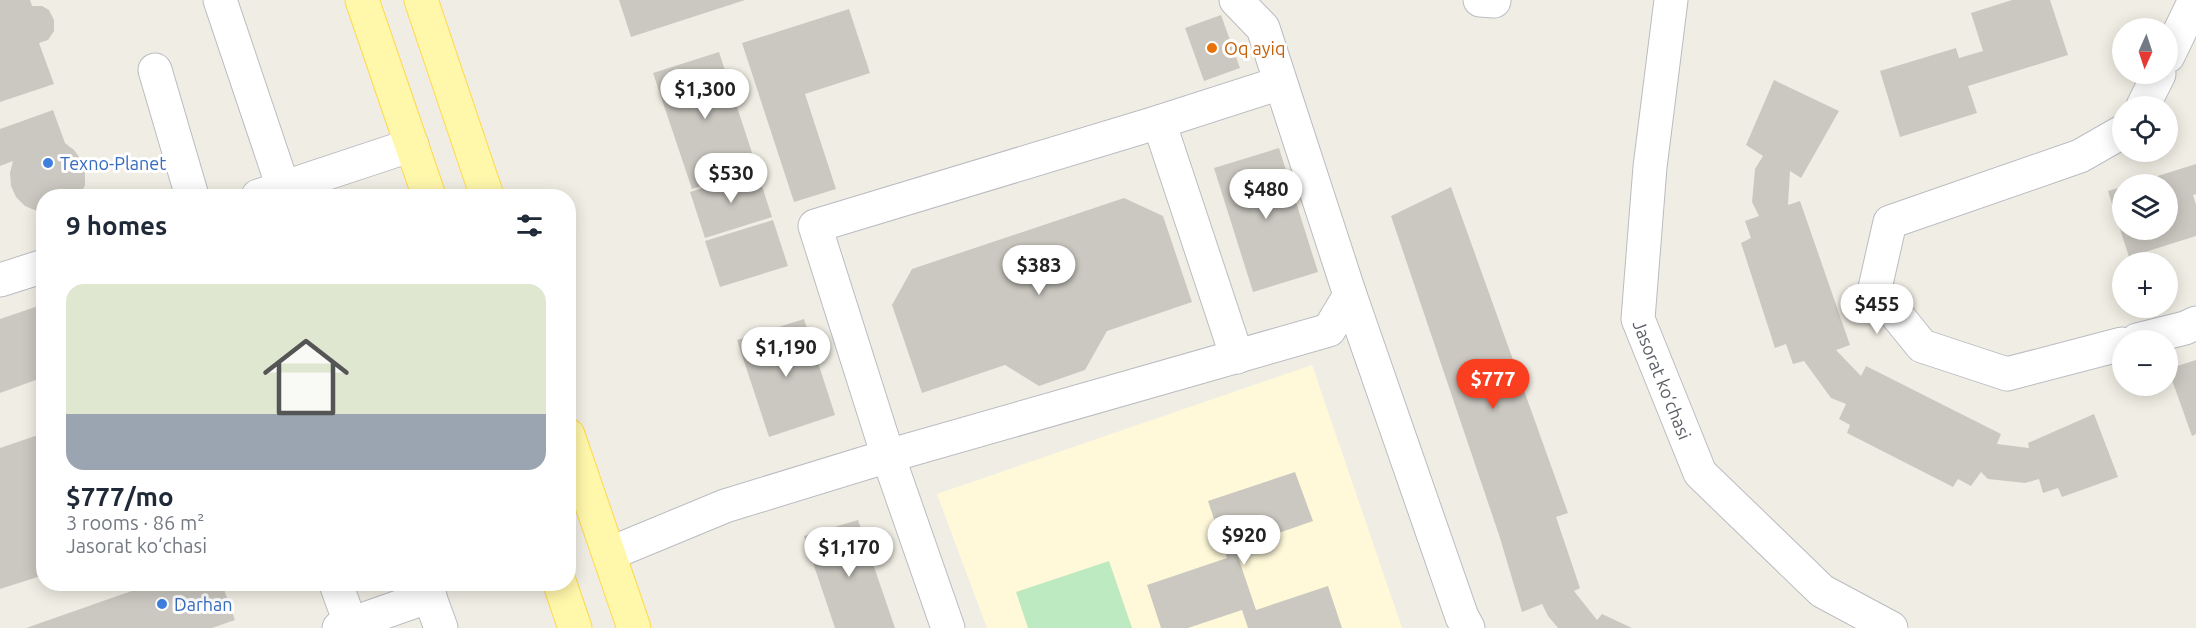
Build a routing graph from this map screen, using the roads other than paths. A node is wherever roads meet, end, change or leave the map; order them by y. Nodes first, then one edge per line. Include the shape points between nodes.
1 (220, 0) edge
2 (362, 0) edge
3 (421, 0) edge
4 (1236, 0) edge
5 (1671, 0) edge
6 (2195, 0) edge
7 (2178, 35) edge
8 (155, 70) dead end
9 (1280, 83) junction
10 (1159, 122) junction
11 (2112, 138) edge
12 (412, 145) junction
13 (190, 189) edge
14 (275, 189) edge
15 (290, 189) edge
16 (427, 189) edge
17 (486, 189) edge
18 (36, 269) edge
19 (0, 280) edge
20 (1350, 295) junction
21 (2196, 323) edge
22 (2177, 330) edge
23 (2112, 347) edge
24 (1237, 357) junction
25 (888, 456) junction
26 (576, 458) edge
27 (609, 554) junction
28 (338, 591) edge
29 (425, 591) edge
30 (427, 591) edge
31 (562, 591) edge
32 (347, 627) edge
33 (441, 628) edge
34 (575, 628) edge
35 (634, 628) edge
36 (948, 628) edge
37 (1468, 628) edge
38 (1891, 628) edge

1 - 14 street
2 - 12 main road
3 - 17 main road
4 - 9 street via 1263,28
5 - 38 street, Jasorat ko‘chasi via 1650,167 1638,319 1700,473 1822,591
6 - 7 street
8 - 13 street
9 - 10 street
9 - 20 street
10 - 24 street
10 - 25 street via 815,226
11 - 23 street via 2080,156 1890,222 1875,288 1922,346 2007,374
12 - 15 street
12 - 16 main road
18 - 19 street
20 - 24 street via 1329,330
20 - 37 street
21 - 22 street
24 - 25 street
25 - 27 street via 725,506
25 - 36 street
26 - 27 main road
27 - 35 main road
28 - 32 street
29 - 32 street
30 - 33 street
31 - 34 main road

